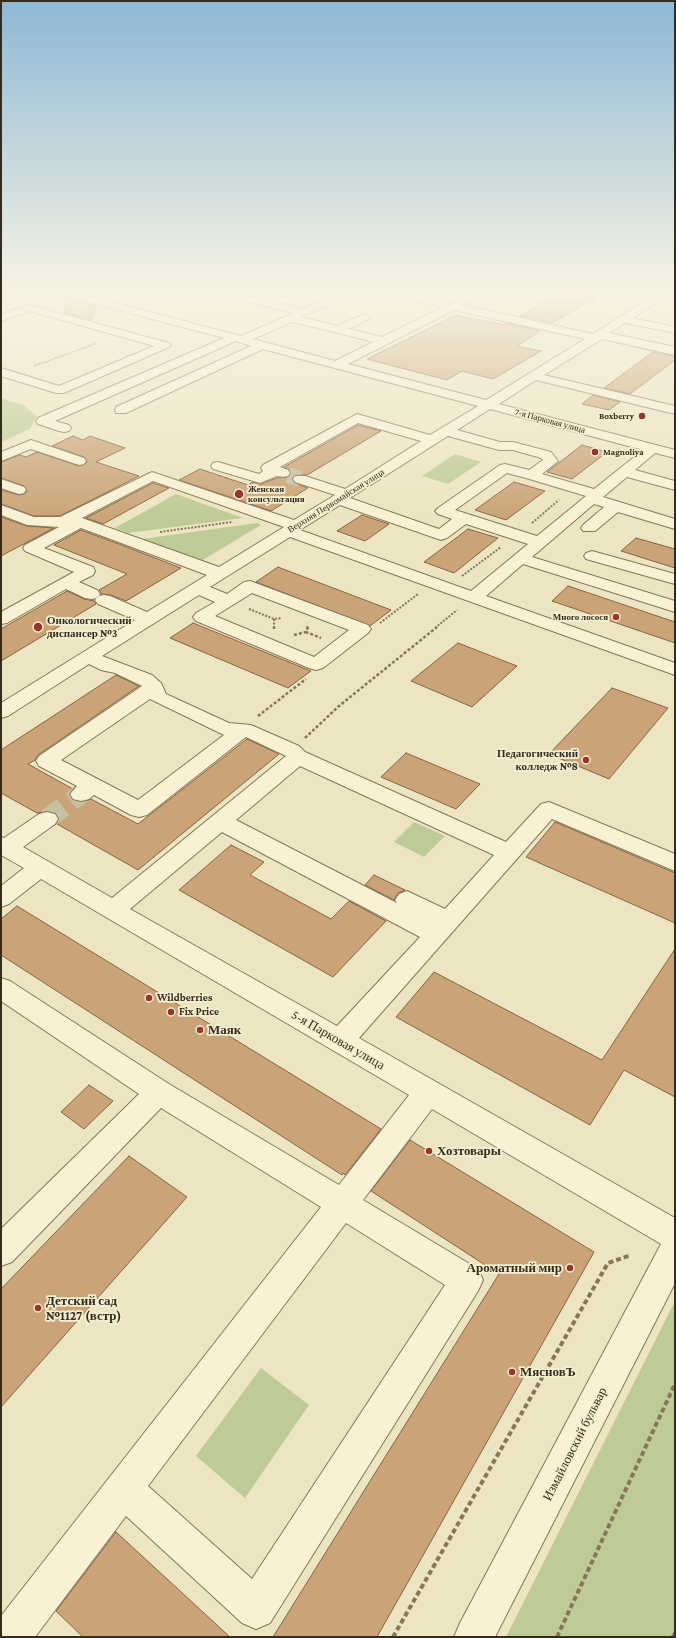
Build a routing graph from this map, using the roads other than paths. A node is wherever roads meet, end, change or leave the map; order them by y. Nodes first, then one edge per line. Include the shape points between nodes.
1 (115, 366) edge
2 (172, 366) edge
3 (215, 366) edge
4 (341, 366) edge
5 (550, 366) edge
6 (4, 375) edge
7 (535, 376) junction
8 (488, 405) junction
9 (121, 410) dead end
10 (675, 410) edge
11 (64, 428) dead end
12 (446, 432) junction
13 (432, 440) junction
14 (653, 448) junction
15 (675, 454) edge
16 (1, 457) edge
17 (79, 461) dead end
18 (218, 466) dead end
19 (625, 472) junction
20 (288, 475) junction
21 (530, 475) junction
22 (1, 483) edge
23 (675, 486) edge
24 (19, 490) dead end
25 (342, 497) junction
26 (594, 497) junction
27 (615, 506) junction
28 (1, 510) edge
29 (464, 518) junction
30 (63, 522) junction
31 (80, 522) junction
32 (675, 524) edge
33 (588, 528) dead end
34 (292, 529) junction
35 (539, 542) junction
36 (592, 556) dead end
37 (520, 558) junction
38 (647, 570) junction
39 (221, 574) junction
40 (675, 579) edge
41 (66, 583) junction
42 (675, 583) edge
43 (198, 588) junction
44 (626, 592) junction
45 (474, 597) junction
46 (228, 601) junction
47 (657, 602) junction
48 (675, 607) edge
49 (1, 619) edge
50 (149, 619) junction
51 (89, 657) junction
52 (675, 669) edge
53 (154, 687) junction
54 (1, 691) edge
55 (20, 700) junction
56 (1, 712) edge
57 (244, 729) junction
58 (295, 754) junction
59 (47, 819) tunnel mouth
60 (219, 821) junction
61 (4, 847) edge
62 (509, 853) junction
63 (675, 862) edge
64 (40, 868) junction
65 (1, 898) edge
66 (407, 900) dead end
67 (113, 910) junction
68 (443, 928) junction
69 (1, 988) edge
70 (340, 1041) junction
71 (159, 1092) junction
72 (428, 1092) junction
73 (341, 1203) junction
74 (675, 1235) edge
75 (675, 1250) edge
76 (1, 1251) edge
77 (124, 1489) junction
78 (10, 1637) edge
79 (474, 1637) edge

1 - 6 street via 60,390
2 - 11 street via 43,421
3 - 9 street
4 - 8 street, 7-я Парковая улица
5 - 7 street, Верхняя Первомайская улица
7 - 8 street, Верхняя Первомайская улица
7 - 10 street
8 - 12 street, Верхняя Первомайская улица
8 - 14 street, 7-я Парковая улица
12 - 13 street, Верхняя Первомайская улица
12 - 21 street via 546,455 551,461
13 - 20 street via 357,418 268,468
13 - 25 street, Верхняя Первомайская улица
14 - 15 street, 7-я Парковая улица
14 - 19 street
16 - 17 street via 31,444
18 - 20 street via 260,479
19 - 23 street
19 - 26 street
20 - 25 street
21 - 26 street via 574,488
21 - 29 street via 506,468 443,512
22 - 24 street
25 - 29 street via 440,535
25 - 34 street, Верхняя Первомайская улица
26 - 27 street
26 - 35 street
27 - 32 street
27 - 33 street
28 - 30 street via 32,522
29 - 35 street
30 - 31 street
30 - 34 street via 152,476 269,517
31 - 39 street
31 - 41 street via 30,548 87,571
34 - 39 street, Верхняя Первомайская улица
34 - 45 street
35 - 37 street
36 - 38 street via 638,570
37 - 44 street
37 - 45 street
38 - 40 street
38 - 44 street
39 - 43 street, Верхняя Первомайская улица
41 - 49 street
41 - 50 street
42 - 47 street
43 - 46 street
43 - 50 street, Верхняя Первомайская улица
44 - 47 street
45 - 52 street
46 - 46 street via 202,617 316,664 365,630 250,586
47 - 48 street
50 - 51 street, Верхняя Первомайская улица
51 - 53 street via 145,679
51 - 55 street, Верхняя Первомайская улица
53 - 57 street via 158,697 226,729
53 - 57 street via 46,761 87,790 139,810
54 - 55 street
55 - 56 street, Верхняя Первомайская улица
57 - 58 street
58 - 60 street
58 - 62 street
59 - 61 street
60 - 67 street
60 - 68 street
61 - 64 street, 5-я Парковая улица
62 - 63 street via 549,809
62 - 68 street
64 - 65 street
64 - 67 street, 5-я Парковая улица
66 - 68 street
67 - 70 street, 5-я Парковая улица
68 - 70 street
69 - 71 street
70 - 72 street, 5-я Парковая улица
71 - 73 street
71 - 76 street
72 - 73 street
72 - 74 street, 5-я Парковая улица
73 - 77 street
73 - 77 street via 467,1280 256,1609
75 - 79 street, Измайловский бульвар
77 - 78 street

